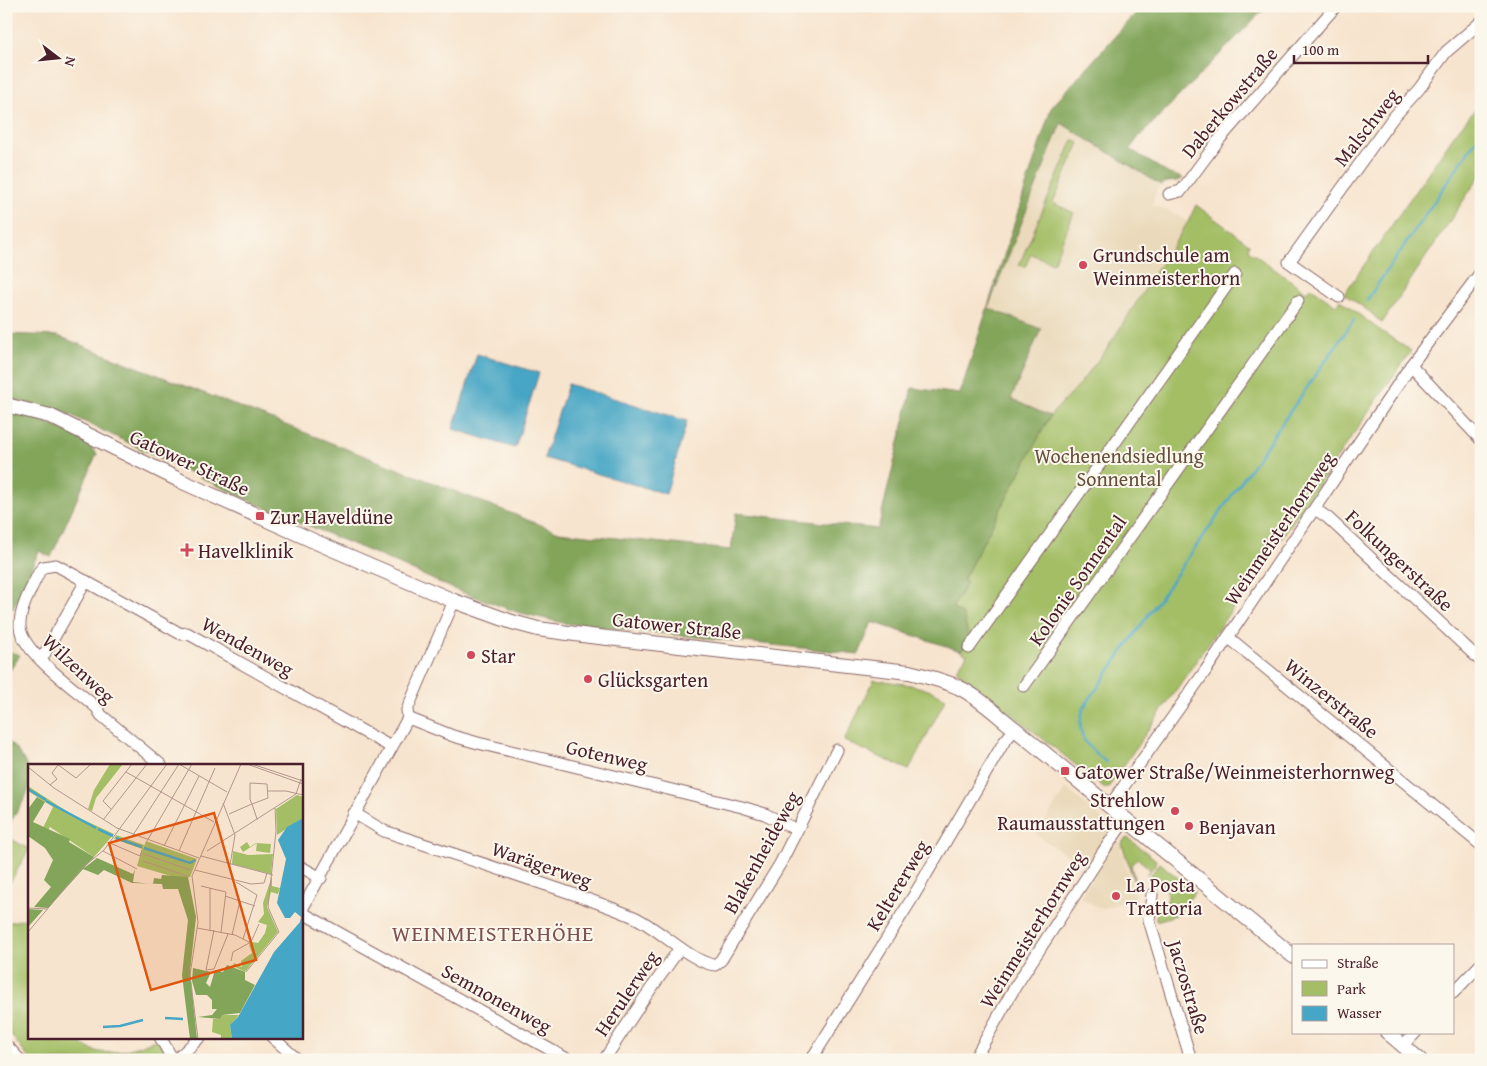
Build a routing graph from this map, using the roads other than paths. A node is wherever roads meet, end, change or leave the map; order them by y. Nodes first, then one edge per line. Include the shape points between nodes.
1 (1336, 6) edge
2 (1481, 22) edge
3 (1170, 194) dead end
4 (1481, 272) edge
5 (1235, 274) dead end
6 (1339, 297) dead end
7 (1298, 300) dead end
8 (1411, 366) junction
9 (6, 405) edge
10 (1481, 440) edge
11 (1315, 509) junction
12 (86, 581) junction
13 (454, 601) junction
14 (1228, 637) junction
15 (969, 648) dead end
16 (41, 660) junction
17 (1481, 661) edge
18 (1024, 686) dead end
19 (408, 718) junction
20 (1015, 729) junction
21 (391, 747) junction
22 (837, 750) dead end
23 (160, 764) edge
24 (1109, 806) junction
25 (354, 813) junction
26 (1126, 820) junction
27 (797, 830) junction
28 (1481, 844) edge
29 (302, 868) edge
30 (320, 878) junction
31 (1152, 895) dead end
32 (302, 909) edge
33 (302, 912) edge
34 (680, 948) junction
35 (1292, 955) edge
36 (1481, 964) edge
37 (710, 965) joint
38 (1454, 992) edge
39 (1389, 1034) edge
40 (1414, 1034) edge
41 (161, 1038) edge
42 (199, 1038) edge
43 (273, 1038) edge
44 (6, 1045) edge
45 (1403, 1046) junction
46 (20, 1060) edge
47 (174, 1060) edge
48 (298, 1060) edge
49 (569, 1060) edge
50 (604, 1060) edge
51 (811, 1060) edge
52 (974, 1060) edge
53 (1191, 1060) edge
54 (1420, 1060) edge

1 - 3 street, Daberkowstraße via 1218,141 1182,191
2 - 6 street, Malschweg via 1446,52 1419,90 1392,119 1289,262
4 - 8 street, Weinmeisterhornweg
5 - 15 street
7 - 18 street, Kolonie Sonnental
8 - 10 street
8 - 11 street, Weinmeisterhornweg
9 - 13 main road, Gatower Straße via 50,416 183,482
11 - 14 street, Weinmeisterhornweg
11 - 17 street, Folkungerstraße
12 - 16 street
12 - 16 street, Wilzenweg via 56,565 43,567 39,572 20,627 24,640
12 - 21 street, Wendenweg via 181,634 187,633 232,657
13 - 19 street via 407,710
13 - 20 main road, Gatower Straße via 538,628 909,672 960,688
14 - 24 street, Weinmeisterhornweg
14 - 28 street, Winzerstraße
16 - 23 street, Wilzenweg
19 - 21 street
19 - 27 street, Gotenweg via 478,744 742,806
20 - 24 main road, Gatower Straße
20 - 51 street, Keltererweg via 1004,742 913,897
21 - 25 street
22 - 27 street, Blakenheideweg
24 - 26 main road, Gatower Straße
25 - 30 street
25 - 34 street, Warägerweg via 384,831 636,918 664,934
26 - 35 main road, Gatower Straße
26 - 52 street, Weinmeisterhornweg via 1015,987
27 - 37 street, Blakenheideweg via 721,960
29 - 30 street
30 - 32 street
31 - 53 street, Jaczostraße via 1149,920
33 - 49 street, Semnonenweg
34 - 37 street, Warägerweg
34 - 50 street, Herulerweg
36 - 38 street
39 - 45 main road
40 - 45 street
41 - 47 street
42 - 47 street
43 - 48 street
44 - 46 street
45 - 54 main road

